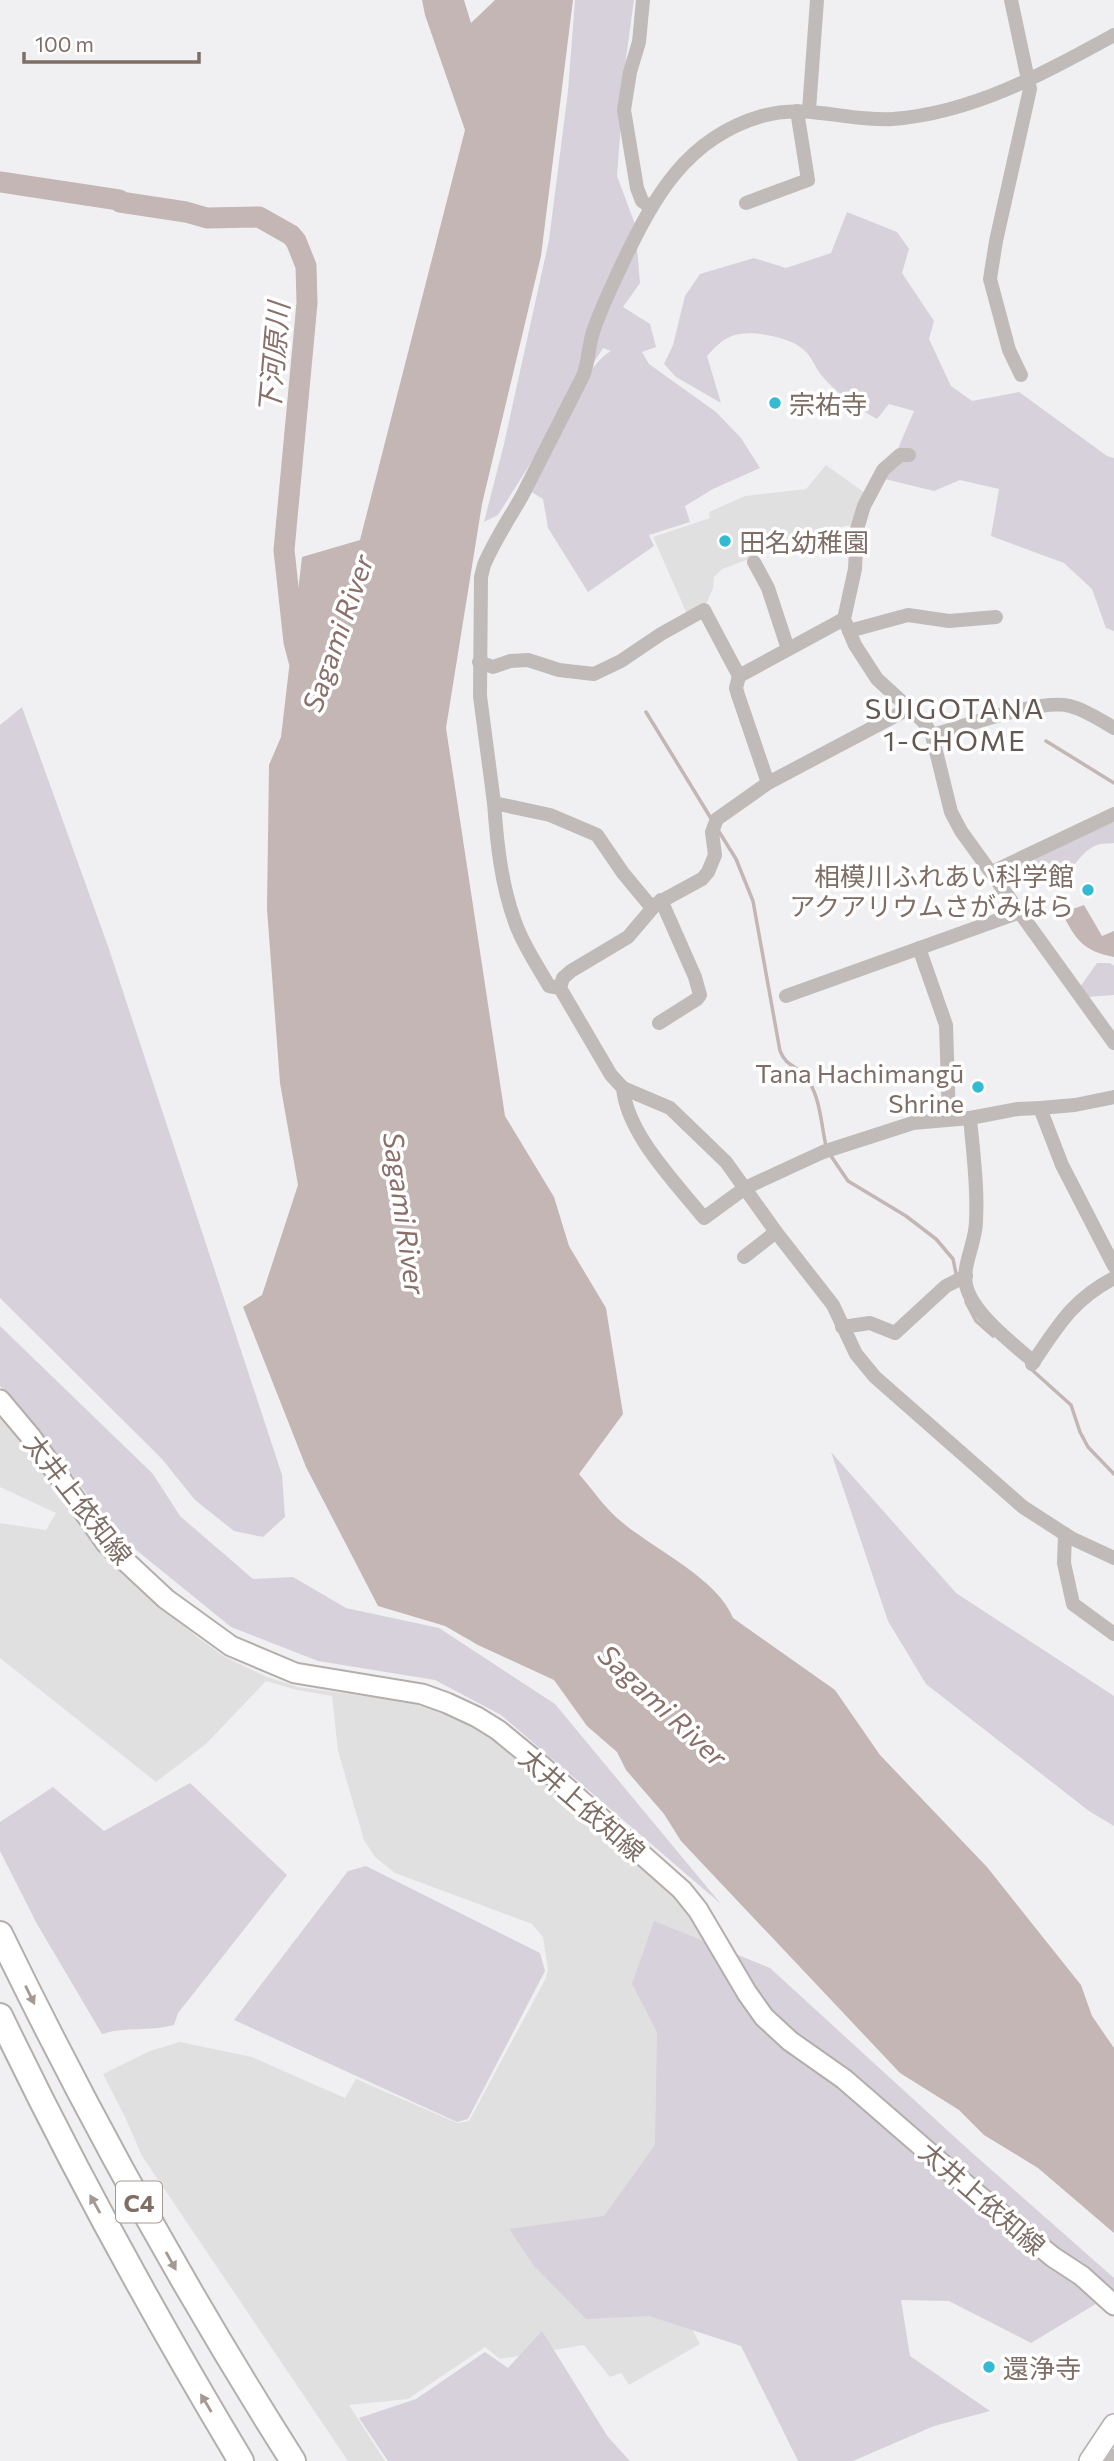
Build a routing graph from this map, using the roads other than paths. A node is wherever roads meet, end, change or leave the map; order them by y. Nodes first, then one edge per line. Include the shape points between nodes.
1 (643, 0) edge
2 (817, 0) edge
3 (1011, 0) edge
4 (1114, 35) edge
5 (1028, 81) junction
6 (803, 111) junction
7 (746, 202) dead end
8 (650, 207) junction
9 (1021, 375) dead end
10 (909, 455) dead end
11 (754, 562) dead end
12 (996, 617) dead end
13 (846, 625) junction
14 (788, 649) junction
15 (479, 662) junction
16 (739, 676) junction
17 (910, 708) junction
18 (1114, 728) edge
19 (932, 735) junction
20 (768, 783) junction
21 (494, 803) junction
22 (1114, 814) edge
23 (992, 872) junction
24 (657, 904) junction
25 (1020, 912) junction
26 (919, 948) junction
27 (560, 988) junction
28 (786, 996) dead end
29 (659, 1023) dead end
30 (1114, 1043) edge
31 (623, 1088) junction
32 (1114, 1097) edge
33 (1040, 1108) junction
34 (970, 1118) junction
35 (949, 1119) junction
36 (745, 1188) junction
37 (776, 1232) junction
38 (744, 1257) dead end
39 (1114, 1266) edge
40 (960, 1278) junction
41 (1114, 1278) edge
42 (842, 1327) junction
43 (0, 1400) edge
44 (1065, 1534) junction
45 (1114, 1558) edge
46 (1114, 1634) edge
47 (0, 1934) edge
48 (0, 2016) edge
49 (1114, 2305) edge
50 (1114, 2426) edge
51 (1114, 2456) edge
52 (241, 2461) edge
53 (293, 2461) edge
54 (1090, 2461) edge
55 (1104, 2461) edge

1 - 8 street via 624,110 637,188
2 - 6 street
3 - 5 street
4 - 5 street
5 - 6 street via 960,105 894,119
5 - 9 street via 1030,89 990,273 1009,350
6 - 7 street via 808,180
6 - 8 street via 764,115 715,137 671,176
8 - 15 street via 604,303 584,374 484,565
10 - 13 street via 900,455 883,470 864,506
11 - 14 street via 768,588
12 - 13 street via 949,621 908,615
13 - 14 street
13 - 17 street via 877,679
14 - 16 street
15 - 16 street via 493,667 528,660 594,674 704,610
15 - 21 street
16 - 20 street via 736,688
17 - 19 street
17 - 20 street
18 - 19 street via 1087,712 1059,704 1039,705
19 - 23 street via 951,812
20 - 24 street via 715,825 715,855 702,879
21 - 24 street via 550,815 597,835 623,873
21 - 27 street via 501,869 515,923 549,986
22 - 23 street
23 - 25 street
24 - 27 street via 628,937 571,971
24 - 29 street via 700,995
25 - 26 street
25 - 30 street
26 - 28 street
26 - 35 street via 946,1025
27 - 31 street
31 - 36 street via 670,1108 726,1162
31 - 36 street via 625,1105 650,1150 704,1219
32 - 33 street
33 - 34 street
33 - 39 street via 1062,1165
34 - 35 street
34 - 40 street via 976,1223
35 - 36 street via 913,1123 830,1149
36 - 37 street
37 - 38 street
37 - 42 street via 833,1305
40 - 41 street via 987,1319 1033,1363 1081,1299
40 - 42 street via 895,1333 870,1323
42 - 44 street via 875,1377 1023,1507
43 - 49 main road, 太井上依知線 via 106,1544 166,1600 231,1646 295,1673 422,1694 498,1730 682,1890 764,2017
44 - 45 street
44 - 46 street via 1064,1563 1073,1604
47 -> 53 highway, C4 via 167,2253
52 -> 48 highway, C4 via 81,2180
50 - 54 main road
51 - 55 street

